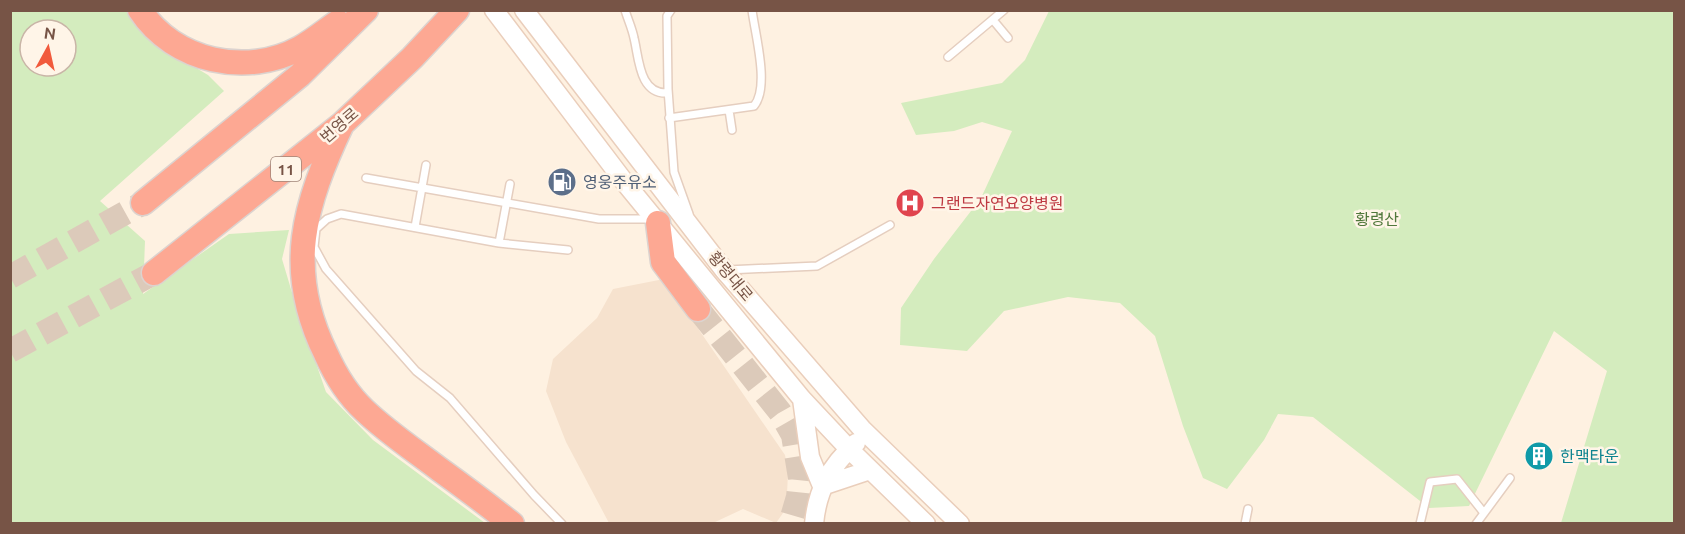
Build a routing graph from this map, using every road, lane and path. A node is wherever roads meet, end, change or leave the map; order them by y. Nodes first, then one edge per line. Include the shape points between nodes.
1 (140, 10) edge
2 (355, 10) edge
3 (366, 10) edge
4 (457, 10) edge
5 (494, 10) edge
6 (524, 10) edge
7 (625, 10) edge
8 (671, 10) edge
9 (752, 10) edge
10 (1004, 10) edge
11 (993, 20) junction
12 (1008, 38) dead end
13 (948, 57) dead end
14 (668, 93) junction
15 (729, 110) junction
16 (669, 118) junction
17 (342, 124) junction
18 (732, 130) dead end
19 (426, 165) dead end
20 (366, 178) dead end
21 (510, 184) dead end
22 (422, 188) junction
23 (506, 202) junction
24 (143, 203) tunnel mouth
25 (657, 221) junction
26 (890, 225) dead end
27 (415, 227) junction
28 (697, 234) junction
29 (499, 243) junction
30 (568, 250) dead end
31 (724, 270) junction
32 (154, 273) tunnel mouth
33 (698, 309) tunnel mouth
34 (802, 399) junction
35 (866, 433) junction
36 (849, 449) junction
37 (870, 470) junction
38 (1509, 478) dead end
39 (822, 486) junction
40 (476, 497) junction
41 (1248, 509) dead end
42 (1484, 513) junction
43 (512, 524) edge
44 (519, 524) edge
45 (562, 524) edge
46 (814, 524) edge
47 (926, 524) edge
48 (960, 524) edge
49 (1245, 524) edge
50 (1420, 524) edge
51 (1476, 524) edge

1 - 2 highway via 170,41 199,56 252,63 300,48
3 - 24 highway via 300,75
4 - 17 highway, 번영로 / 11
5 - 25 main road, 황령대로
6 - 28 main road, 황령대로
7 - 14 lane via 645,82 655,92
8 - 14 lane via 667,16
9 - 15 lane via 761,92 754,106
10 - 11 lane
11 - 12 lane
11 - 13 lane
14 - 16 lane
15 - 16 lane
15 - 18 lane
16 - 28 lane via 674,172
17 - 32 highway, 번영로 / 11
17 - 40 highway via 320,173 304,229 303,283 319,341 341,382 362,409
19 - 22 lane
20 - 22 lane
21 - 23 lane
22 - 23 lane
22 - 27 lane
23 - 25 lane via 599,219
23 - 29 lane
25 - 33 highway via 663,262
25 - 34 main road, 황령대로
26 - 31 lane via 817,266
27 - 29 lane
27 - 45 lane via 341,214 316,229 314,247 326,269 416,371 450,398
28 - 31 main road, 황령대로
29 - 30 lane
31 - 35 main road, 황령대로
34 - 36 main road, 황령대로
34 - 39 main road via 810,457
35 - 36 main road
35 - 48 main road, 황령대로
36 - 37 main road, 황령대로
36 - 39 main road
37 - 39 main road
37 - 47 main road, 황령대로
38 - 42 lane
39 - 46 main road
40 - 43 highway
40 - 44 highway
41 - 49 lane
42 - 50 lane via 1457,479 1430,482
42 - 51 lane

